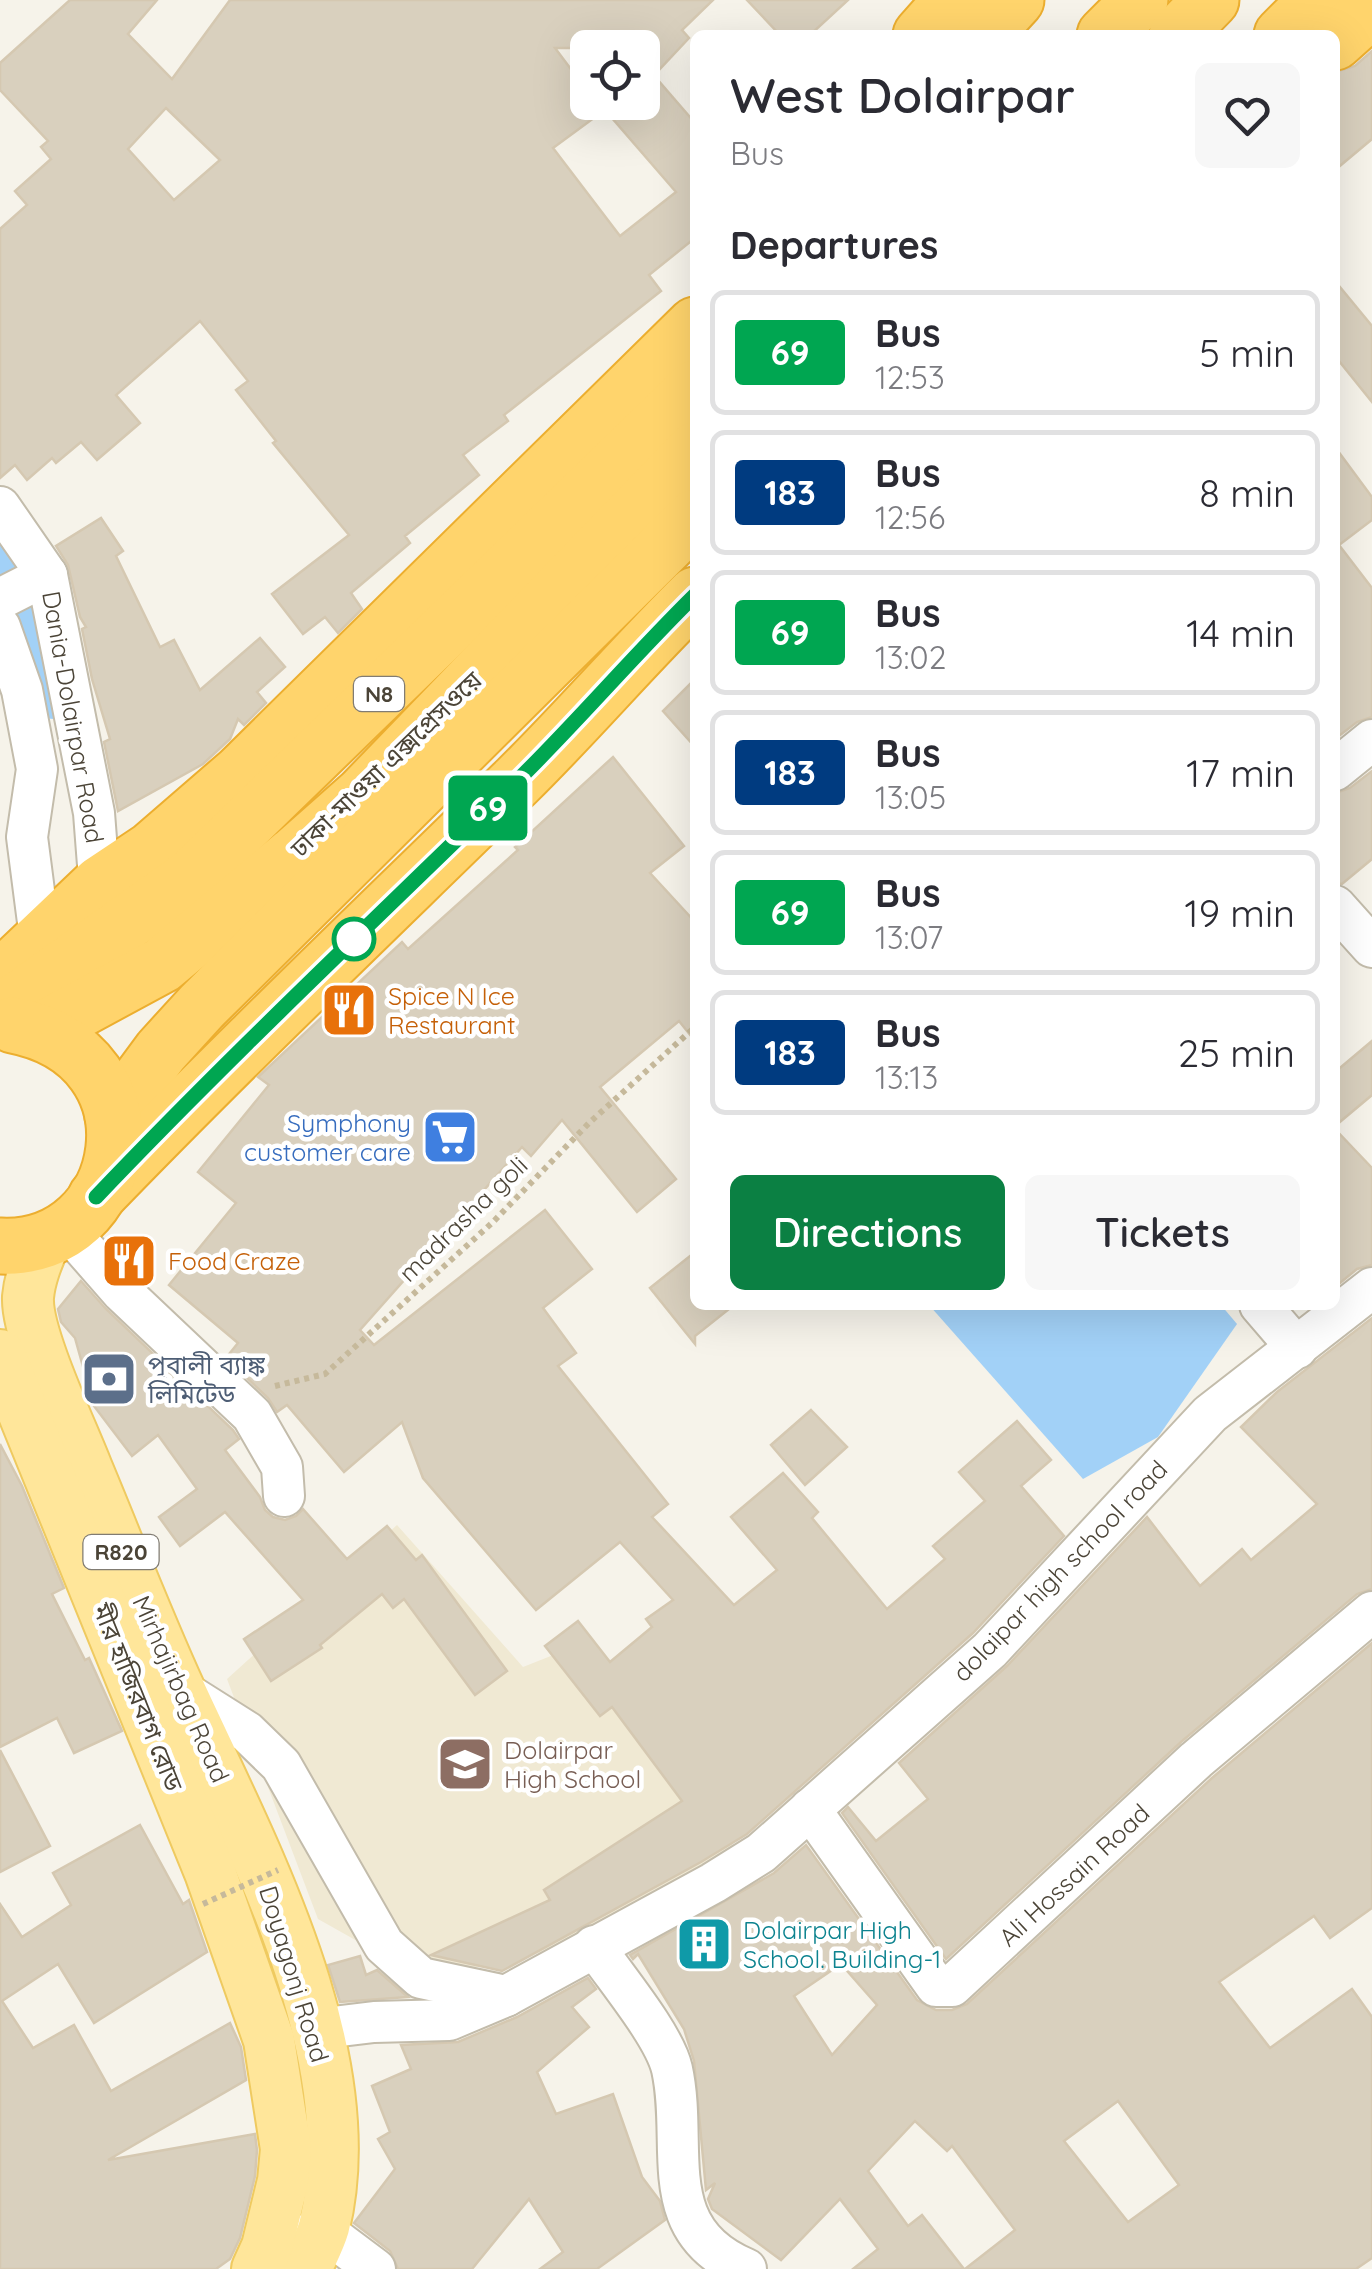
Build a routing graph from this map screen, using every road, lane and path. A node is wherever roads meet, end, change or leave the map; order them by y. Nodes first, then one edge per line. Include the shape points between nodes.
1 (952, 0) edge
2 (1016, 0) edge
3 (1140, 0) edge
4 (1211, 0) edge
5 (1317, 0) edge
6 (1372, 9) edge
7 (925, 30) edge
8 (989, 30) edge
9 (1110, 30) edge
10 (1181, 30) edge
11 (1287, 30) edge
12 (1340, 38) edge
13 (690, 330) edge
14 (690, 393) edge
15 (690, 455) edge
16 (0, 507) edge
17 (690, 522) edge
18 (47, 576) junction
19 (0, 599) edge
20 (690, 600) edge
21 (0, 627) edge
22 (690, 644) edge
23 (562, 733) junction
24 (1372, 740) edge
25 (1340, 766) edge
26 (100, 884) junction
27 (104, 941) junction
28 (21, 995) edge
29 (690, 1031) edge
30 (113, 1116) junction
31 (52, 1228) edge
32 (1372, 1288) edge
33 (0, 1293) edge
34 (1264, 1310) edge
35 (1297, 1348) junction
36 (0, 1354) edge
37 (234, 1396) junction
38 (284, 1496) dead end
39 (1372, 1612) edge
40 (160, 1696) junction
41 (810, 1809) junction
42 (267, 1863) junction
43 (207, 1888) junction
44 (594, 1946) junction
45 (506, 1996) junction
46 (316, 2029) junction
47 (288, 2254) edge
48 (375, 2269) edge
49 (746, 2269) edge

1 - 7 highway
2 - 8 highway
3 - 9 highway
4 - 10 highway
5 - 11 highway
6 - 12 highway
13 - 26 highway via 240,773 151,850
14 - 27 highway, N8 via 191,877
15 - 28 highway, ঢাকা-মাওয়া এক্সপ্রেসওয়ে / N8 via 362,794 162,965
16 - 18 street, Dania-Dolairpar Road
17 - 30 highway, ঢাকা-মাওয়া এক্সপ্রেসওয়ে via 202,1006
18 - 19 street
18 - 26 street, Dania-Dolairpar Road via 94,813
20 - 23 highway
21 - 28 street via 22,690 37,769 27,837
22 - 23 highway via 641,690
23 - 31 highway
24 - 25 street
26 - 27 street, Dania-Dolairpar Road
26 - 28 highway
27 - 28 highway, N8
28 - 30 highway via 98,1076
29 - 37 path, madrasha goli via 325,1374
30 - 31 highway via 110,1170
31 - 33 main road
31 - 37 street
31 - 40 main road, Mirhajirbag Road / R820 via 32,1273 32,1323
32 - 35 street, dolaipar high school road
34 - 35 street
35 - 41 street, dolaipar high school road via 1210,1414 990,1650
36 - 40 main road, মীর হাজিরবাগ রোড / R820
37 - 38 street via 267,1436 282,1467
39 - 41 street, Ali Hossain Road via 1196,1760 952,1986 936,1986
40 - 42 main road, Mirhajirbag Road / R820
40 - 43 main road, মীর হাজিরবাগ রোড / R820
40 - 45 street via 247,1732 281,1765 384,1946 421,1978
41 - 44 street, dolaipar high school road via 734,1871
42 - 43 path, bridge
42 - 46 main road, Doyagonj Road / R820
43 - 47 main road, R820 via 269,2040 286,2150
44 - 45 street, dolaipar high school road
44 - 49 street via 672,2068 686,2216 705,2246
45 - 46 street, dolaipar high school road via 449,2020
46 - 47 main road, Doyagonj Road / R820 via 329,2097 330,2184
47 - 48 street

